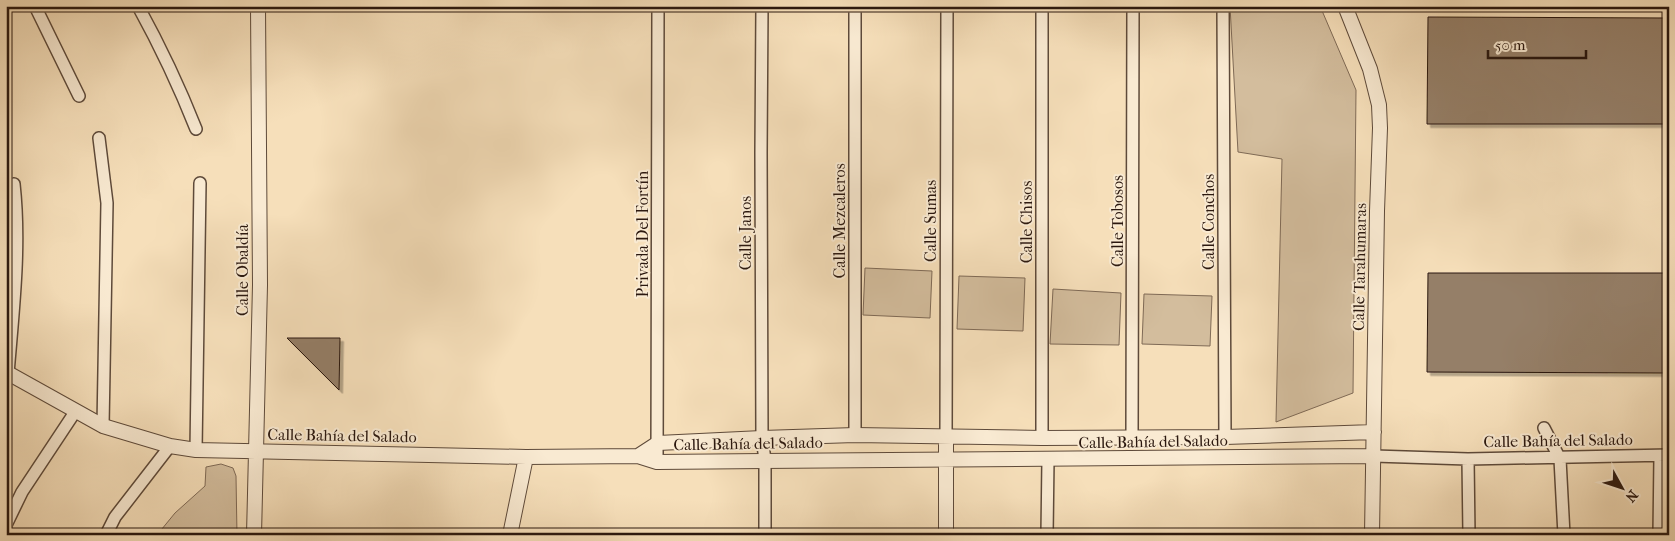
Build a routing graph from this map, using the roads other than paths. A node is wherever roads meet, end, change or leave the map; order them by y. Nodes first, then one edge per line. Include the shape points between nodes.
1 (35, 6) edge
2 (138, 6) edge
3 (258, 6) edge
4 (658, 6) edge
5 (762, 6) edge
6 (854, 6) edge
7 (947, 6) edge
8 (1042, 6) edge
9 (1133, 6) edge
10 (1224, 6) edge
11 (1345, 6) edge
12 (79, 96) dead end
13 (196, 129) dead end
14 (99, 138) dead end
15 (200, 183) dead end
16 (14, 184) dead end
17 (7, 373) edge
18 (74, 412) junction
19 (103, 426) junction
20 (1544, 428) dead end
21 (1374, 432) junction
22 (855, 435) junction
23 (946, 436) junction
24 (1132, 437) junction
25 (1225, 437) junction
26 (762, 438) junction
27 (1042, 438) junction
28 (658, 443) junction
29 (170, 446) junction
30 (196, 450) junction
31 (255, 451) junction
32 (638, 456) junction
33 (1374, 456) junction
34 (1664, 456) edge
35 (526, 457) junction
36 (1560, 458) junction
37 (1048, 459) junction
38 (1468, 459) junction
39 (764, 460) junction
40 (946, 461) junction
41 (657, 462) junction
42 (6, 525) edge
43 (106, 535) edge
44 (254, 535) edge
45 (510, 535) edge
46 (765, 535) edge
47 (946, 535) edge
48 (1046, 535) edge
49 (1372, 535) edge
50 (1469, 535) edge
51 (1564, 535) edge
52 (1659, 535) edge

1 - 12 street
2 - 13 street
3 - 31 street, Calle Obaldía via 260,285
4 - 28 street, Privada Del Fortín
5 - 26 street, Calle Janos
6 - 22 street, Calle Mezcaleros
7 - 23 street, Calle Sumas
8 - 27 street, Calle Chisos
9 - 24 street, Calle Tobosos
10 - 25 street, Calle Conchos
11 - 21 street, Calle Tarahumaras via 1370,69 1379,105
14 - 19 street via 107,202
15 - 30 street
16 - 17 street via 15,278
17 - 18 street, Calle Bahía del Salado
18 - 19 street, Calle Bahía del Salado
18 - 42 street via 22,492
19 - 29 street, Calle Bahía del Salado
20 - 36 street
21 - 25 street, Calle Bahía del Salado
21 - 33 street, Calle Tarahumaras
22 - 23 street, Calle Bahía del Salado
22 - 26 street, Calle Bahía del Salado
23 - 27 street, Calle Bahía del Salado
23 - 40 street
24 - 25 street, Calle Bahía del Salado
24 - 27 street, Calle Bahía del Salado
26 - 28 street, Calle Bahía del Salado
26 - 39 street, Calle Janos
28 - 32 street, Calle Bahía del Salado
28 - 41 street, Privada Del Fortín
29 - 30 street, Calle Bahía del Salado
29 - 43 street via 115,517
30 - 31 street, Calle Bahía del Salado
31 - 35 street, Calle Bahía del Salado
31 - 44 street, Calle Obaldía
32 - 35 street, Calle Bahía del Salado
32 - 41 street, Calle Bahía del Salado
33 - 37 street, Calle Bahía del Salado
33 - 38 street, Calle Bahía del Salado
33 - 49 street, Calle Tarahumaras
34 - 36 street, Calle Bahía del Salado
34 - 52 street
35 - 45 street
36 - 38 street, Calle Bahía del Salado
36 - 51 street
37 - 40 street, Calle Bahía del Salado
37 - 48 street
38 - 50 street
39 - 40 street, Calle Bahía del Salado
39 - 41 street, Calle Bahía del Salado
39 - 46 street, Calle Janos
40 - 47 street

